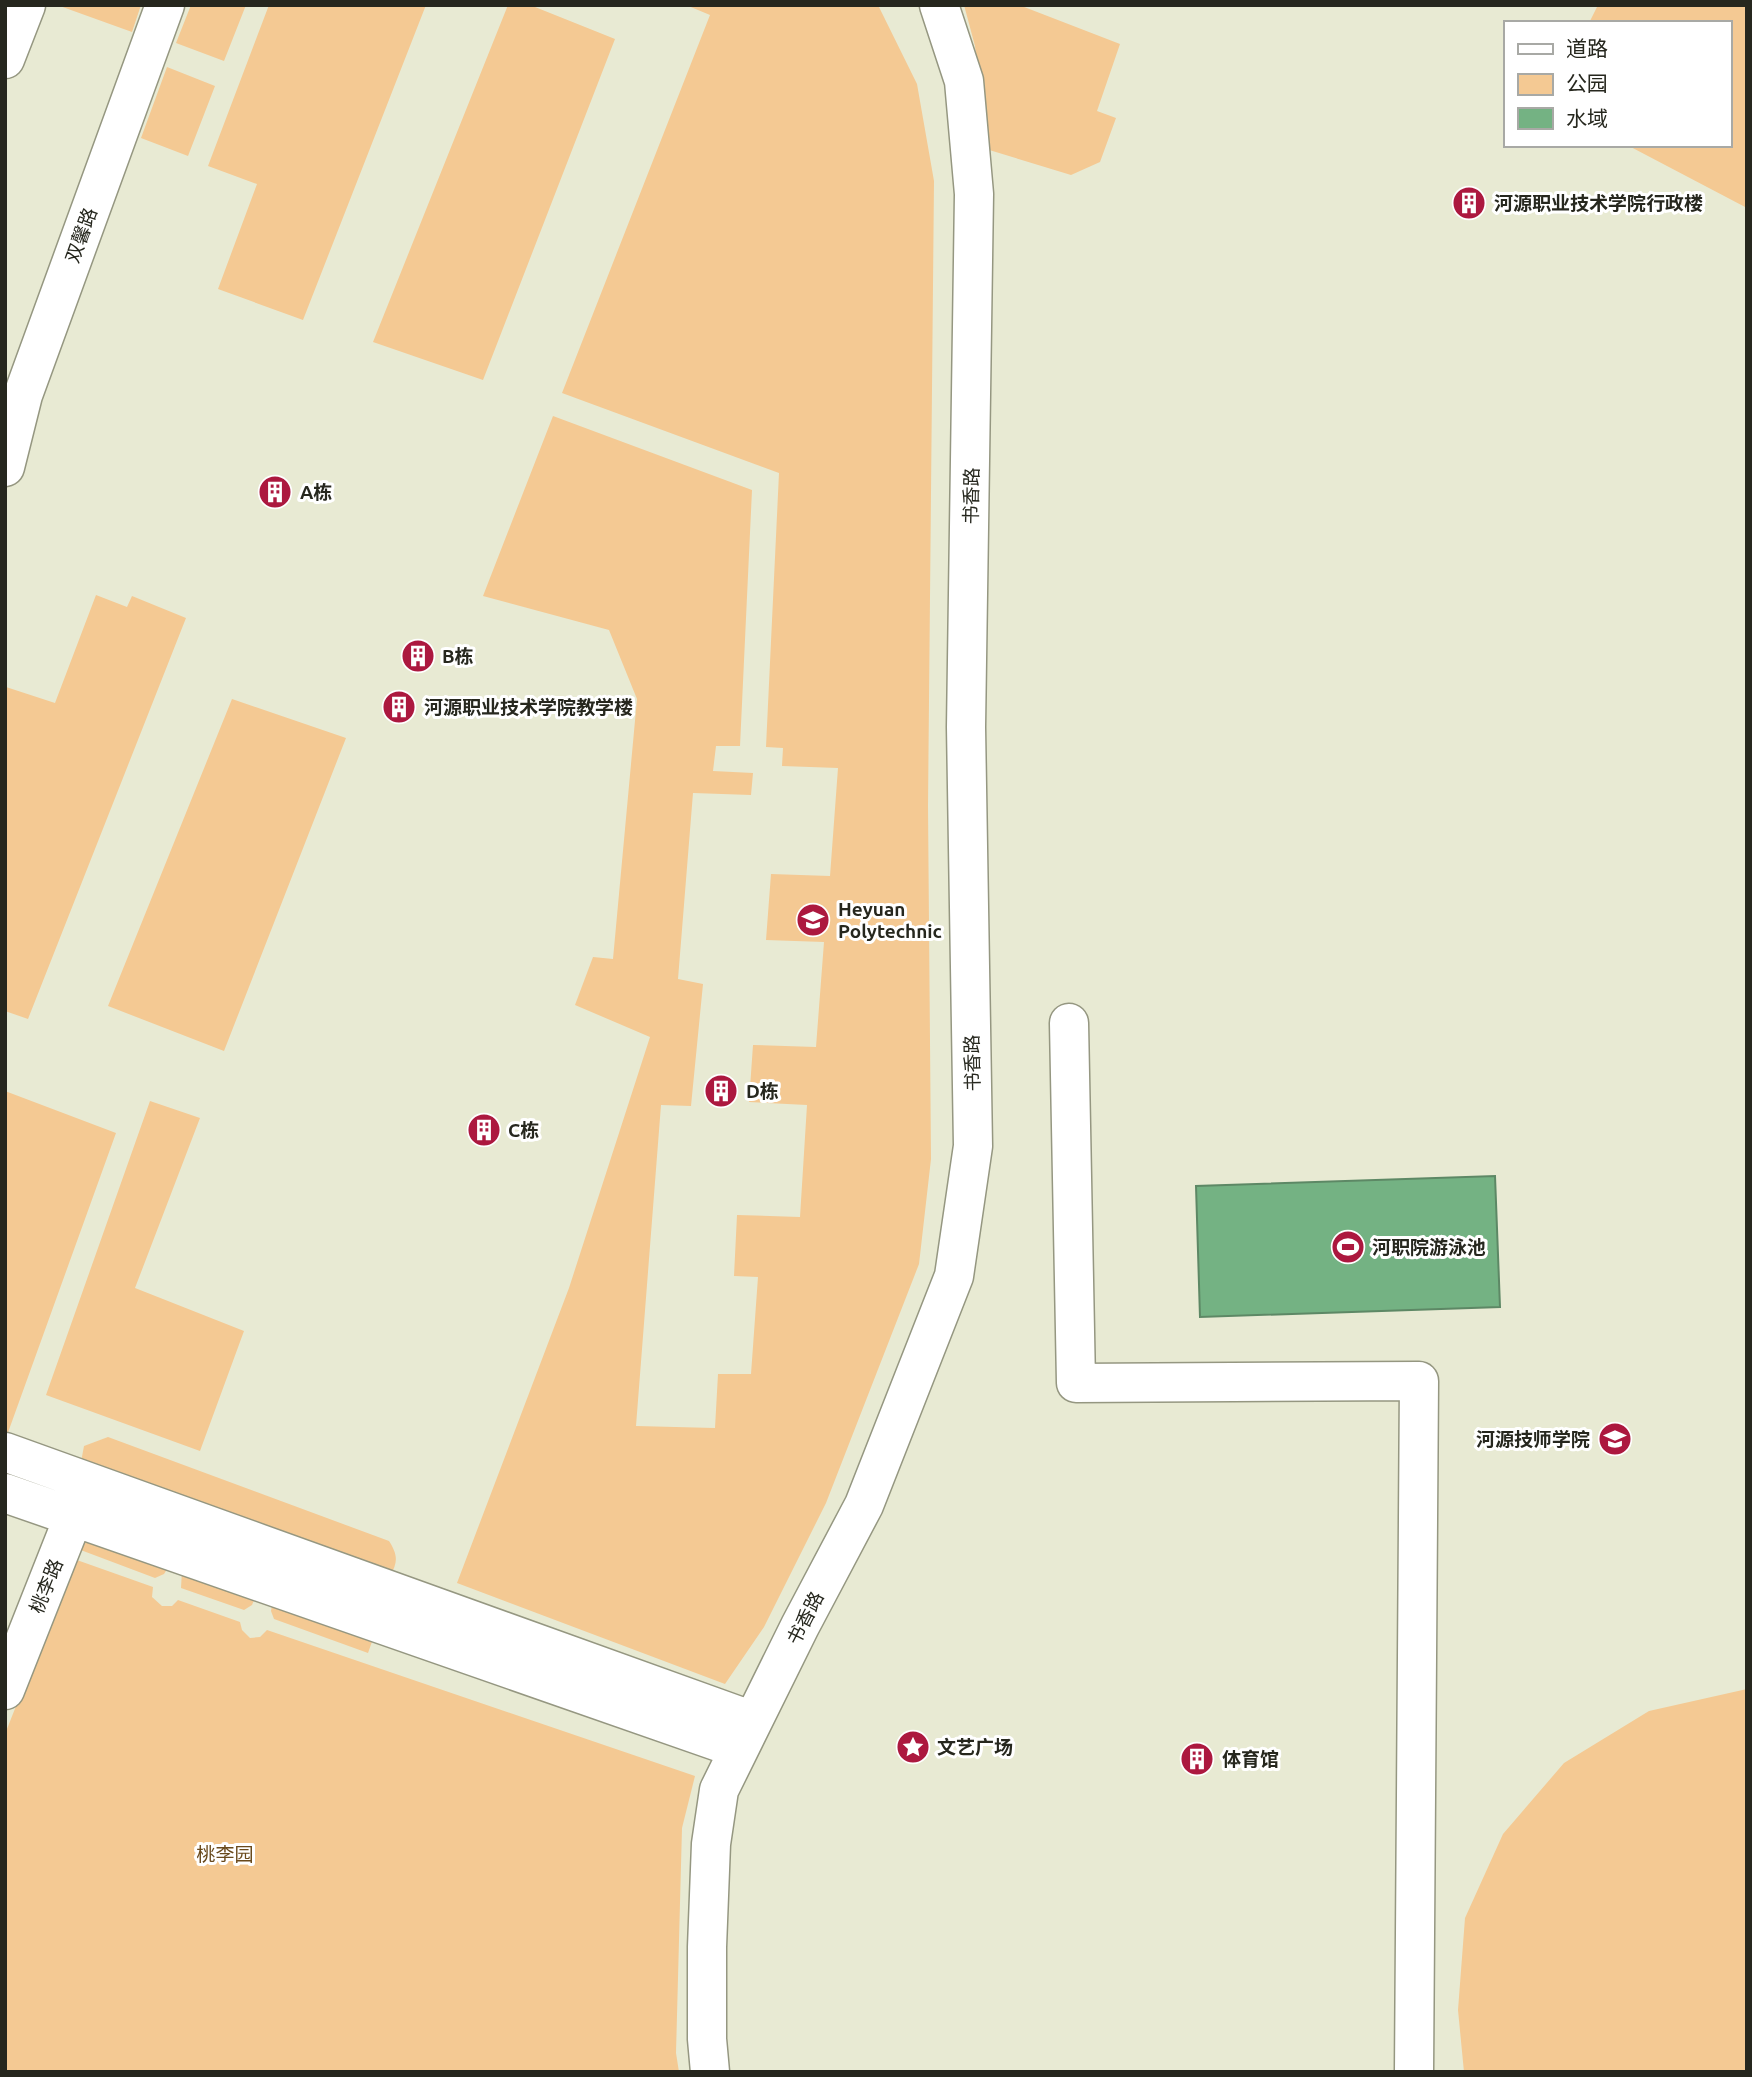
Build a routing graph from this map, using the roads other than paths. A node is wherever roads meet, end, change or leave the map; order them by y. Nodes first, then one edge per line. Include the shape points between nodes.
1 (26, 5) edge
2 (165, 5) edge
3 (916, 5) edge
4 (939, 5) edge
5 (5, 59) edge
6 (5, 467) edge
7 (1069, 1023) dead end
8 (5, 1452) edge
9 (78, 1478) junction
10 (5, 1493) edge
11 (64, 1513) junction
12 (5, 1634) edge
13 (5, 1690) edge
14 (739, 1732) junction
15 (693, 2072) edge
16 (710, 2072) edge
17 (1414, 2072) edge

1 - 5 street
2 - 6 street, 双馨路 via 23,395
3 - 14 street, 书香路 via 945,86 957,197 948,727 953,1146 938,1269 851,1497
4 - 14 street, 书香路 via 964,81 974,194 966,727 973,1146 954,1276 864,1505
7 - 17 street via 1076,1383 1419,1381
8 - 9 street
9 - 11 street, 桃李路
9 - 14 street
10 - 11 street
11 - 12 street, 桃李路
11 - 13 street, 桃李路
11 - 14 street
14 - 15 street, 书香路 via 706,1786 697,1843 690,2041
14 - 16 street, 书香路 via 719,1790 712,1843

